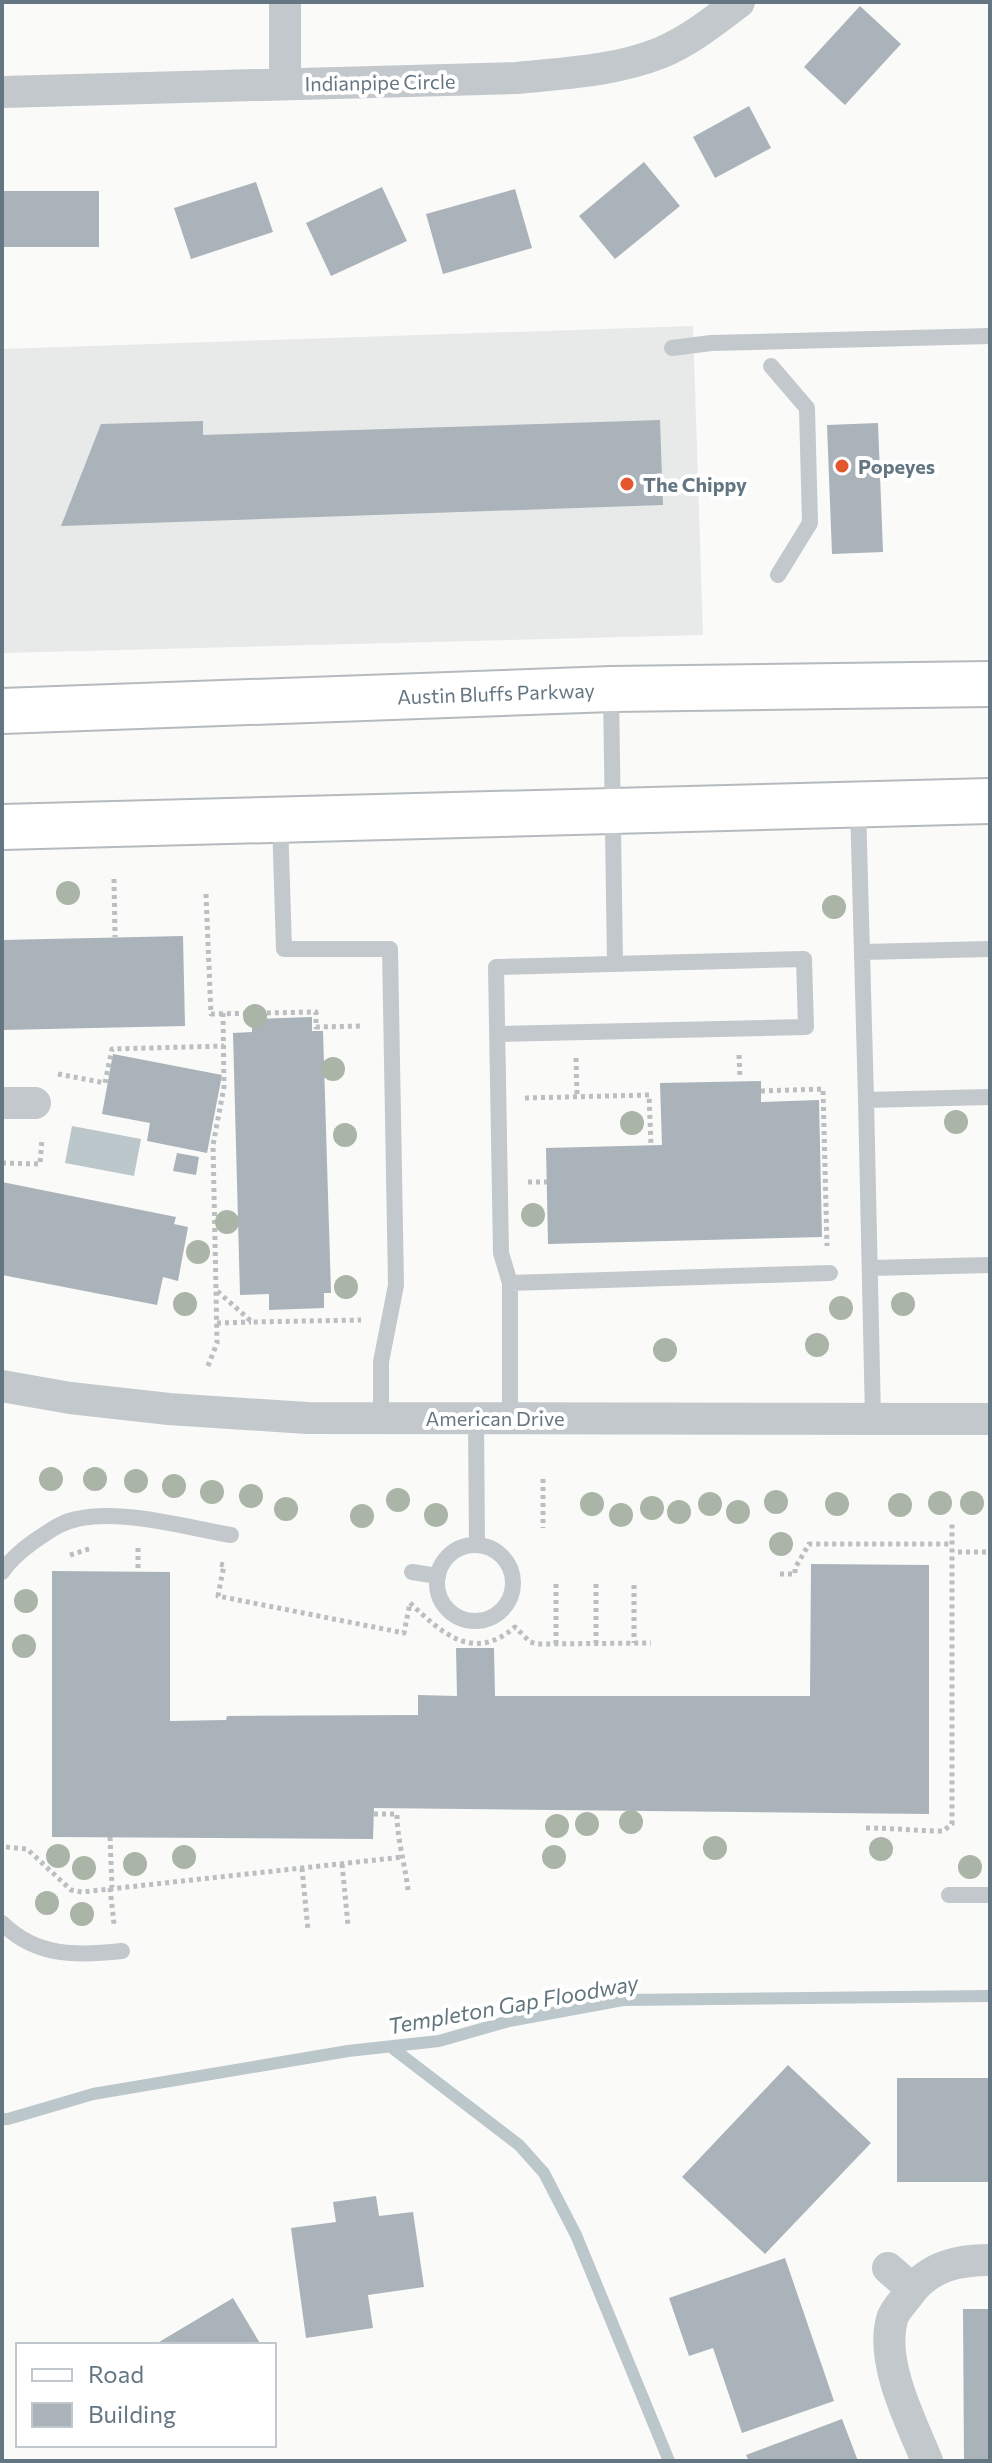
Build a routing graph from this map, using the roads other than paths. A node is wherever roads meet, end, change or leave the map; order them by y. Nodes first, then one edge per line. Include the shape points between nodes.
1 (285, 2) edge
2 (739, 2) edge
3 (285, 84) junction
4 (2, 92) edge
5 (990, 336) edge
6 (672, 348) dead end
7 (771, 366) dead end
8 (778, 575) dead end
9 (990, 684) edge
10 (611, 689) junction
11 (2, 711) edge
12 (990, 801) edge
13 (858, 803) junction
14 (611, 811) junction
15 (280, 819) junction
16 (2, 827) edge
17 (990, 949) edge
18 (863, 952) junction
19 (615, 964) junction
20 (497, 1034) junction
21 (990, 1097) edge
22 (866, 1100) junction
23 (2, 1103) edge
24 (38, 1118) road end
25 (990, 1265) edge
26 (871, 1268) junction
27 (830, 1273) dead end
28 (510, 1283) junction
29 (2, 1386) edge
30 (381, 1418) junction
31 (476, 1418) junction
32 (510, 1418) junction
33 (873, 1418) junction
34 (990, 1419) edge
35 (231, 1535) dead end
36 (477, 1545) junction
37 (2, 1572) edge
38 (412, 1572) dead end
39 (438, 1576) junction
40 (949, 1895) dead end
41 (990, 1895) edge
42 (2, 1923) edge
43 (122, 1951) dead end
44 (990, 2260) edge
45 (888, 2268) dead end
46 (912, 2289) junction
47 (927, 2461) edge

1 - 3 street
2 - 3 street, Indianpipe Circle via 698,33 659,53 598,70 517,78
3 - 4 street, Indianpipe Circle
5 - 6 lane
7 - 8 lane via 807,408 810,523
9 - 10 main road, Austin Bluffs Parkway
10 - 11 main road, Austin Bluffs Parkway
10 - 14 lane
12 - 13 main road
13 - 14 main road
13 - 18 lane
14 - 15 main road
14 - 19 lane
15 - 16 main road
15 - 30 lane via 284,949 390,949 396,1285 381,1362
17 - 18 lane
18 - 22 lane
19 - 20 lane via 496,967
19 - 20 lane via 804,959 806,1027
20 - 28 lane via 501,1253
21 - 22 lane
22 - 26 lane
23 - 24 street
25 - 26 lane
26 - 33 lane
27 - 28 lane
28 - 32 lane
29 - 30 street, American Drive via 238,1415
30 - 31 street, American Drive
31 - 32 street, American Drive
31 - 36 lane
32 - 33 street, American Drive
33 - 34 street, American Drive
35 - 37 lane via 139,1519 74,1519 23,1550
36 - 39 lane via 456,1550
36 - 39 lane via 499,1553 512,1572 511,1596 496,1615 460,1618 442,1601
38 - 39 lane
40 - 41 lane
42 - 43 lane via 37,1948 60,1954
44 - 46 street via 962,2260 933,2270
45 - 46 street
46 - 47 street via 892,2318 890,2347 896,2384

